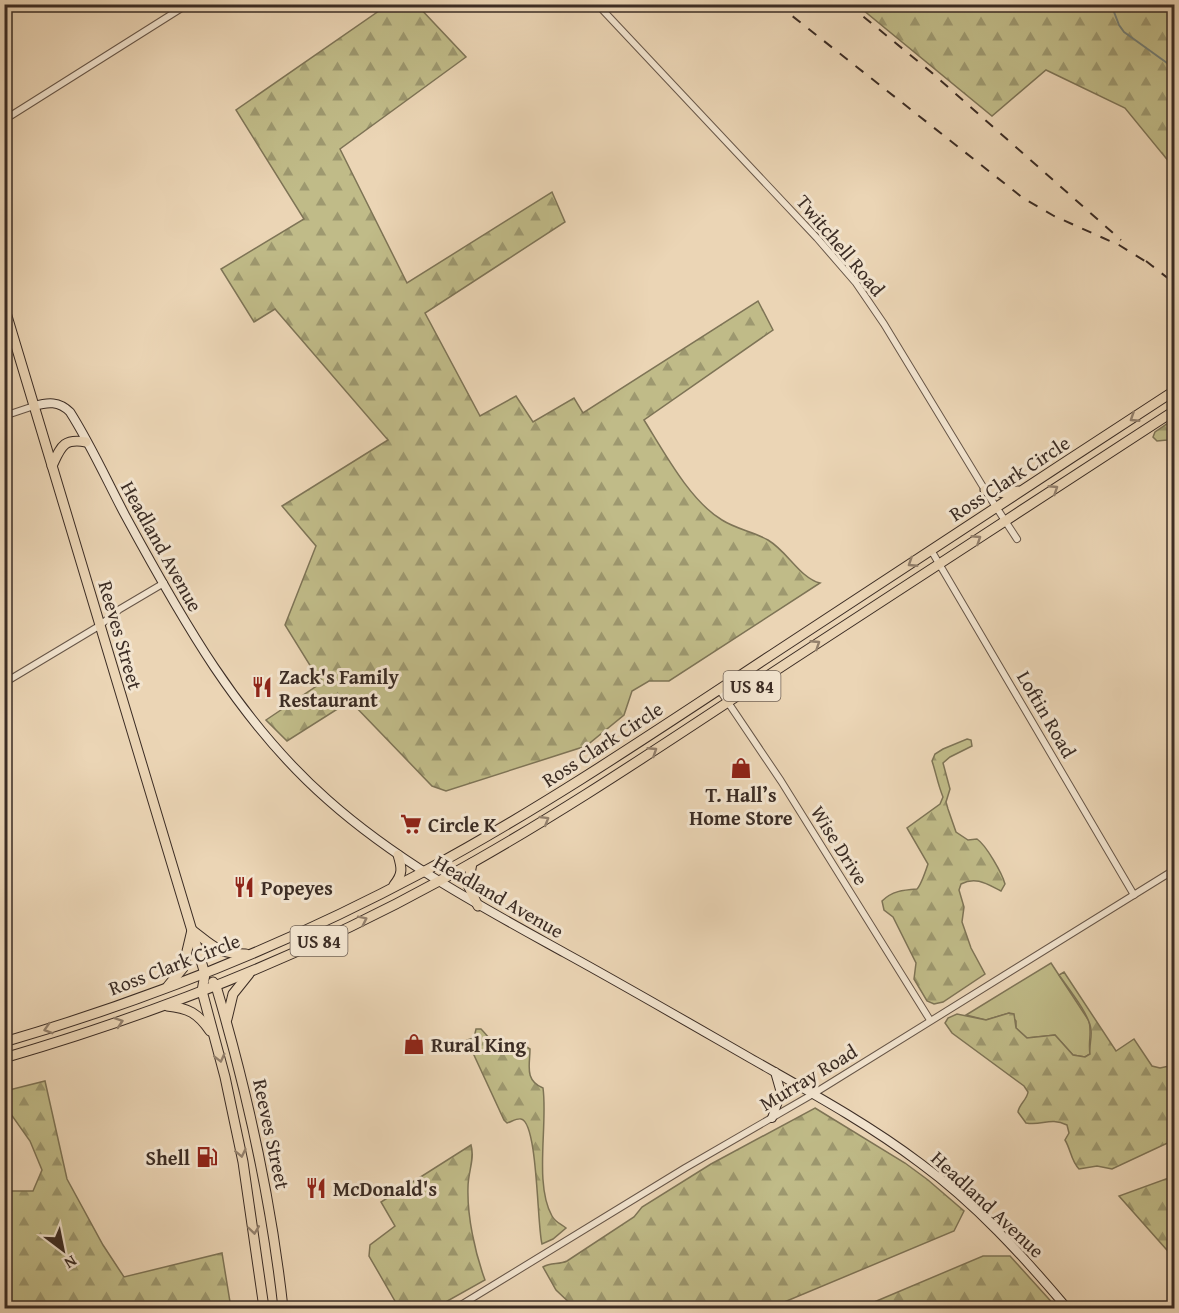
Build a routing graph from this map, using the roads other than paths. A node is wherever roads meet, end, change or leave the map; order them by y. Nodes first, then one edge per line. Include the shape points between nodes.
1 (188, 4) edge
2 (597, 4) edge
3 (4, 120) edge
4 (4, 306) edge
5 (1174, 391) edge
6 (34, 406) junction
7 (1174, 411) edge
8 (4, 416) edge
9 (86, 442) junction
10 (52, 466) junction
11 (985, 490) junction
12 (1023, 490) junction
13 (996, 508) junction
14 (1005, 521) junction
15 (1017, 539) dead end
16 (931, 550) junction
17 (939, 563) junction
18 (164, 583) junction
19 (99, 626) junction
20 (4, 683) edge
21 (719, 689) junction
22 (728, 702) junction
23 (398, 855) junction
24 (472, 863) junction
25 (1174, 870) edge
26 (424, 872) junction
27 (439, 881) junction
28 (392, 888) junction
29 (1134, 895) junction
30 (478, 906) junction
31 (192, 930) junction
32 (251, 954) junction
33 (252, 971) junction
34 (205, 974) junction
35 (216, 986) junction
36 (165, 989) junction
37 (202, 991) junction
38 (165, 1005) junction
39 (930, 1020) junction
40 (226, 1021) junction
41 (215, 1038) junction
42 (4, 1042) edge
43 (4, 1058) edge
44 (775, 1072) junction
45 (813, 1094) junction
46 (772, 1118) junction
47 (264, 1308) edge
48 (283, 1308) edge
49 (456, 1308) edge
50 (1067, 1308) edge

1 - 3 street
2 - 11 street, Twitchell Road via 856,283
4 - 6 main road, Reeves Street
5 -> 12 main road, Ross Clark Circle / US 84
6 - 8 street
6 - 9 main road, Headland Avenue via 54,403 66,409
6 - 10 main road, Reeves Street
14 -> 7 main road, Ross Clark Circle / US 84
9 - 10 main road via 64,444
9 - 18 main road, Headland Avenue
10 - 19 main road, Reeves Street
11 - 12 main road
11 - 13 street, Twitchell Road
12 - 13 main road, Ross Clark Circle / US 84
13 - 14 street, Twitchell Road
13 - 16 main road, Ross Clark Circle / US 84
14 - 15 street, Twitchell Road
17 -> 14 main road, Ross Clark Circle / US 84
16 - 17 street, Loftin Road
16 -> 21 main road, Ross Clark Circle / US 84
22 -> 17 main road, Ross Clark Circle / US 84
17 - 29 street, Loftin Road
18 - 19 street
18 - 23 main road, Headland Avenue via 220,678 271,744 328,801
19 - 20 street
19 - 31 main road, Reeves Street
21 - 22 street, Wise Drive
21 - 26 main road, Ross Clark Circle / US 84 via 558,794
24 -> 22 main road, Ross Clark Circle / US 84
22 - 39 street, Wise Drive
23 - 26 main road, Headland Avenue
23 - 28 main road via 402,872
24 - 27 main road, Ross Clark Circle / US 84
24 - 30 main road via 468,885
25 - 29 street, Murray Road
26 - 27 main road, Headland Avenue
26 - 28 main road, Ross Clark Circle / US 84
27 - 30 main road, Headland Avenue
33 -> 27 main road, Ross Clark Circle / US 84
28 - 32 main road, Ross Clark Circle / US 84
29 - 39 street, Murray Road
30 - 44 main road, Headland Avenue
31 - 32 main road via 220,951
31 - 34 main road, Reeves Street
31 - 36 main road via 183,968
32 - 34 main road, Ross Clark Circle / US 84
33 - 35 main road, Ross Clark Circle / US 84
33 - 40 main road via 233,994
34 - 35 main road, Reeves Street
34 - 36 main road, Ross Clark Circle / US 84
34 - 37 main road, Reeves Street
35 - 37 main road, Ross Clark Circle / US 84
35 - 40 main road, Reeves Street
36 -> 42 main road, Ross Clark Circle / US 84
37 - 38 main road, Ross Clark Circle / US 84
37 - 41 main road, Reeves Street
38 - 41 main road via 193,1012
43 -> 38 main road, Ross Clark Circle / US 84
39 - 45 street, Murray Road
40 - 48 main road, Reeves Street via 260,1161
41 -> 47 main road, Reeves Street via 249,1193
44 - 45 main road, Headland Avenue
44 - 46 main road via 781,1094
45 - 46 street, Murray Road
45 - 50 main road, Headland Avenue via 946,1183 1005,1238
46 - 49 street, Murray Road

